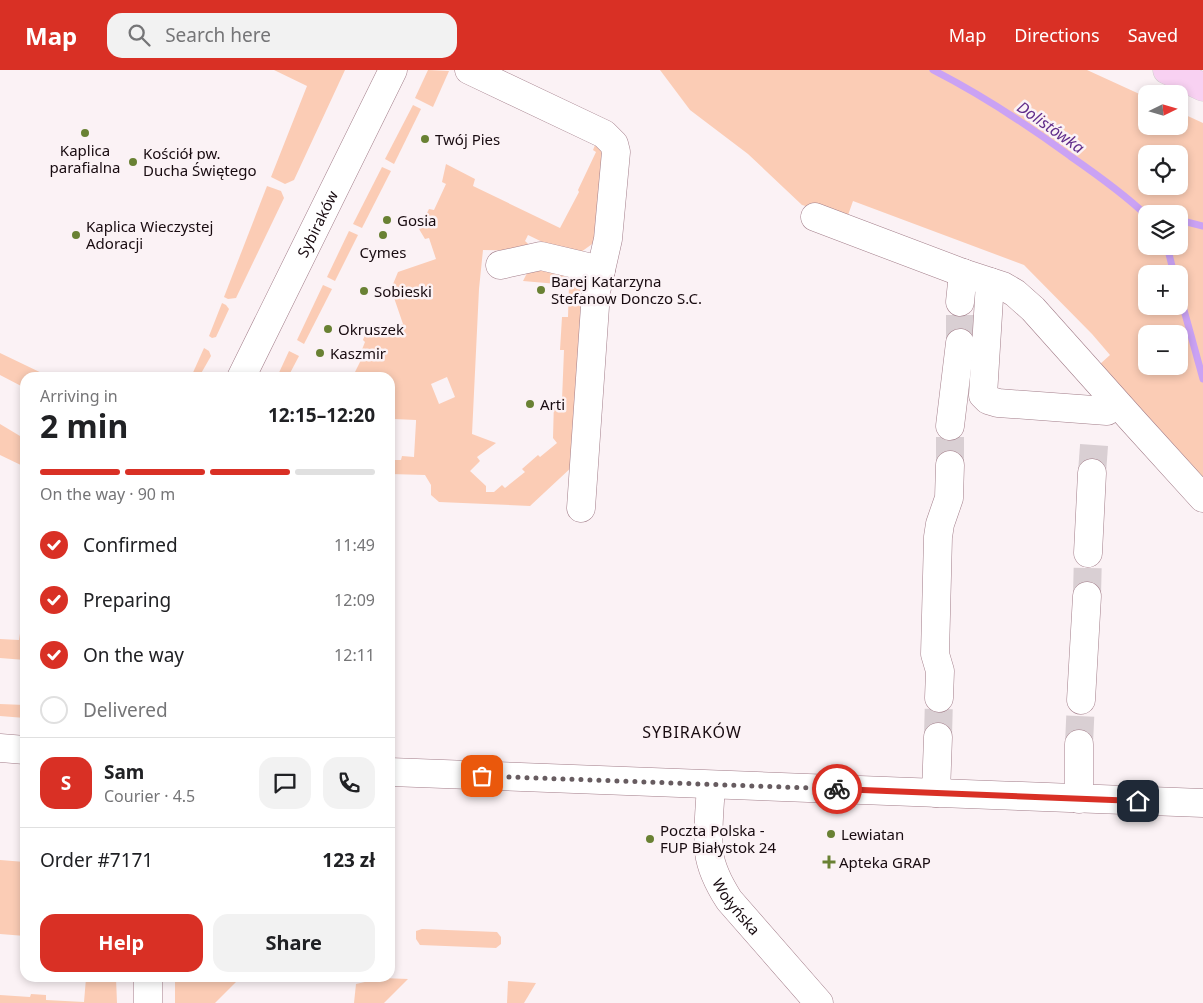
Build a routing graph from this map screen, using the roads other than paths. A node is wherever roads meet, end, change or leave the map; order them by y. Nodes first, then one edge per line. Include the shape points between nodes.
1 (393, 70) edge
2 (469, 70) edge
3 (1167, 70) edge
4 (1203, 87) edge
5 (815, 217) dead end
6 (500, 265) dead end
7 (601, 270) junction
8 (963, 273) junction
9 (990, 282) junction
10 (960, 302) tunnel mouth
11 (960, 343) tunnel mouth
12 (244, 372) edge
13 (1106, 415) junction
14 (950, 426) tunnel mouth
15 (950, 465) tunnel mouth
16 (1092, 474) tunnel mouth
17 (1203, 498) edge
18 (580, 508) dead end
19 (1088, 553) tunnel mouth
20 (1087, 596) tunnel mouth
21 (939, 698) tunnel mouth
22 (1081, 700) tunnel mouth
23 (938, 737) tunnel mouth
24 (1079, 744) tunnel mouth
25 (0, 748) edge
26 (20, 750) edge
27 (395, 772) edge
28 (711, 785) junction
29 (936, 793) junction
30 (1078, 799) junction
31 (1203, 803) edge
32 (148, 982) edge
33 (148, 1003) edge
34 (820, 1003) edge

1 - 12 street, Sybiraków
2 - 7 street via 604,134 614,144 616,152 608,239
3 - 4 main road
5 - 8 street
6 - 7 street via 542,256
7 - 18 street via 596,292
8 - 9 street
8 - 10 street
9 - 13 street via 1015,293 1034,309
9 - 13 street via 982,395 998,403
11 - 14 street
13 - 17 street
15 - 21 street via 949,498 938,538 935,654 940,671
16 - 19 street
20 - 22 street
23 - 29 street
24 - 30 street
25 - 26 street
27 - 28 street
28 - 29 street
28 - 34 street, Wołyńska via 709,853 722,889
29 - 30 street
30 - 31 street
32 - 33 street

